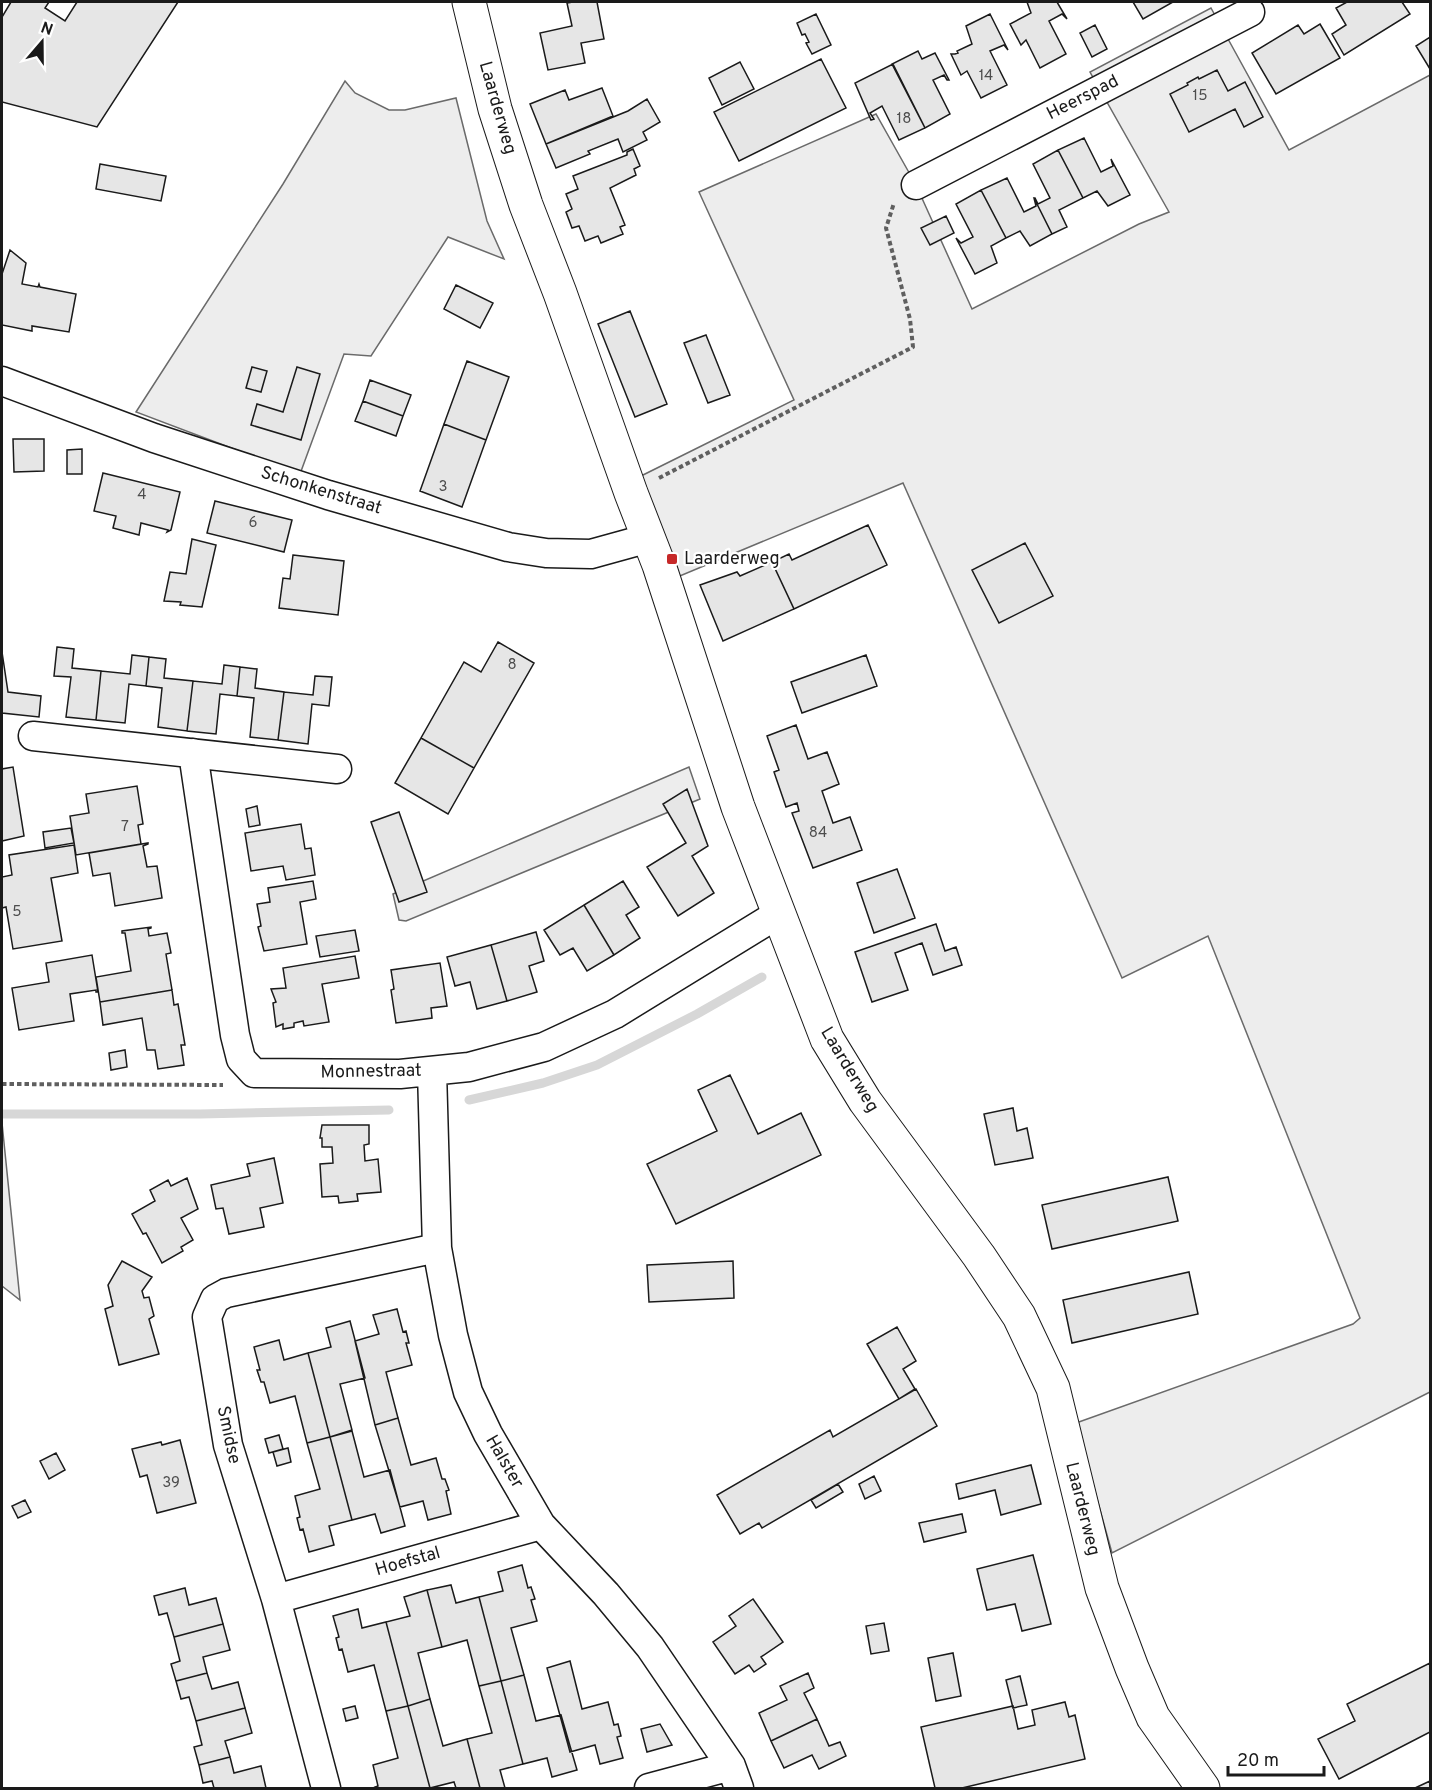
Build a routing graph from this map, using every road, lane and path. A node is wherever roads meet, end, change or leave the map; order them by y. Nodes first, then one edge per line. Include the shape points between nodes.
1 (469, 2) edge
2 (1254, 5) edge
3 (916, 185) joint
4 (2, 381) edge
5 (631, 493) junction
6 (649, 538) junction
7 (33, 736) dead end
8 (192, 753) junction
9 (336, 769) dead end
10 (778, 914) junction
11 (432, 1071) junction
12 (254, 1073) junction
13 (2, 1084) edge
14 (437, 1248) junction
15 (541, 1525) junction
16 (276, 1599) junction
17 (735, 1777) edge
18 (326, 1788) edge
19 (649, 1788) edge
20 (1203, 1788) edge

1 - 5 street, Laarderweg via 495,109 525,206
2 - 3 street, Heerspad
3 - 5 path via 896,196 886,228 910,319 913,347
4 - 6 street, Schonkenstraat via 153,438 508,548 591,554
5 - 6 street, Laarderweg
6 - 10 street, Laarderweg via 738,807
7 - 8 street
8 - 9 street
8 - 12 street via 235,1035 241,1059
10 - 11 street, Monnestraat via 615,1014 544,1047 469,1067
10 - 20 street, Laarderweg via 827,1040 865,1101 1019,1316 1053,1388 1102,1588 1132,1668 1153,1717
11 - 12 street, Monnestraat
11 - 14 street, Halster
12 - 13 path via 244,1085
14 - 15 street, Halster via 468,1392
14 - 16 street, Smidse via 226,1293 215,1299 207,1317 228,1445
15 - 16 street, Hoefstal
15 - 17 street, Halster via 650,1647
16 - 18 street, Smidse
17 - 19 street

